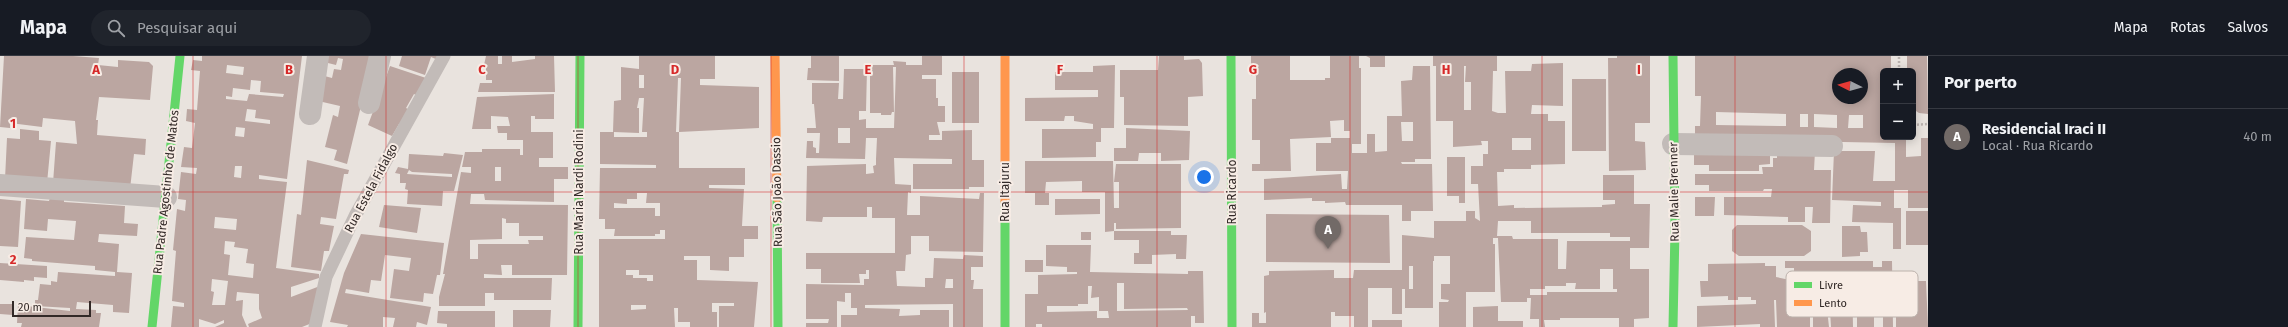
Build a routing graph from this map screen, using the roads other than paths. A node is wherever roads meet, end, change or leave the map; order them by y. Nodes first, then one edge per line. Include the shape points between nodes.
1 (180, 56) edge
2 (318, 56) edge
3 (380, 56) edge
4 (444, 56) edge
5 (580, 56) edge
6 (775, 56) edge
7 (1005, 56) edge
8 (1231, 56) edge
9 (1673, 56) edge
10 (370, 103) dead end
11 (310, 114) dead end
12 (1673, 144) junction
13 (1832, 146) dead end
14 (0, 185) edge
15 (166, 197) junction
16 (152, 327) edge
17 (315, 327) edge
18 (578, 327) edge
19 (778, 327) edge
20 (1005, 327) edge
21 (1232, 327) edge
22 (1673, 327) edge

1 - 15 street, Rua Padre Agostinho de Matos
2 - 11 street
3 - 10 street
4 - 17 lane, Rua Estela Fidalgo via 355,216 326,278
5 - 18 street, Rua Maria Nardi Rodini
6 - 19 street, Rua São João Dassio
7 - 20 street, Rua Itajuru
8 - 21 street, Rua Ricardo
9 - 12 street, Rua Malie Brenner
12 - 13 street
12 - 22 street, Rua Malie Brenner
14 - 15 street
15 - 16 street, Rua Padre Agostinho de Matos

